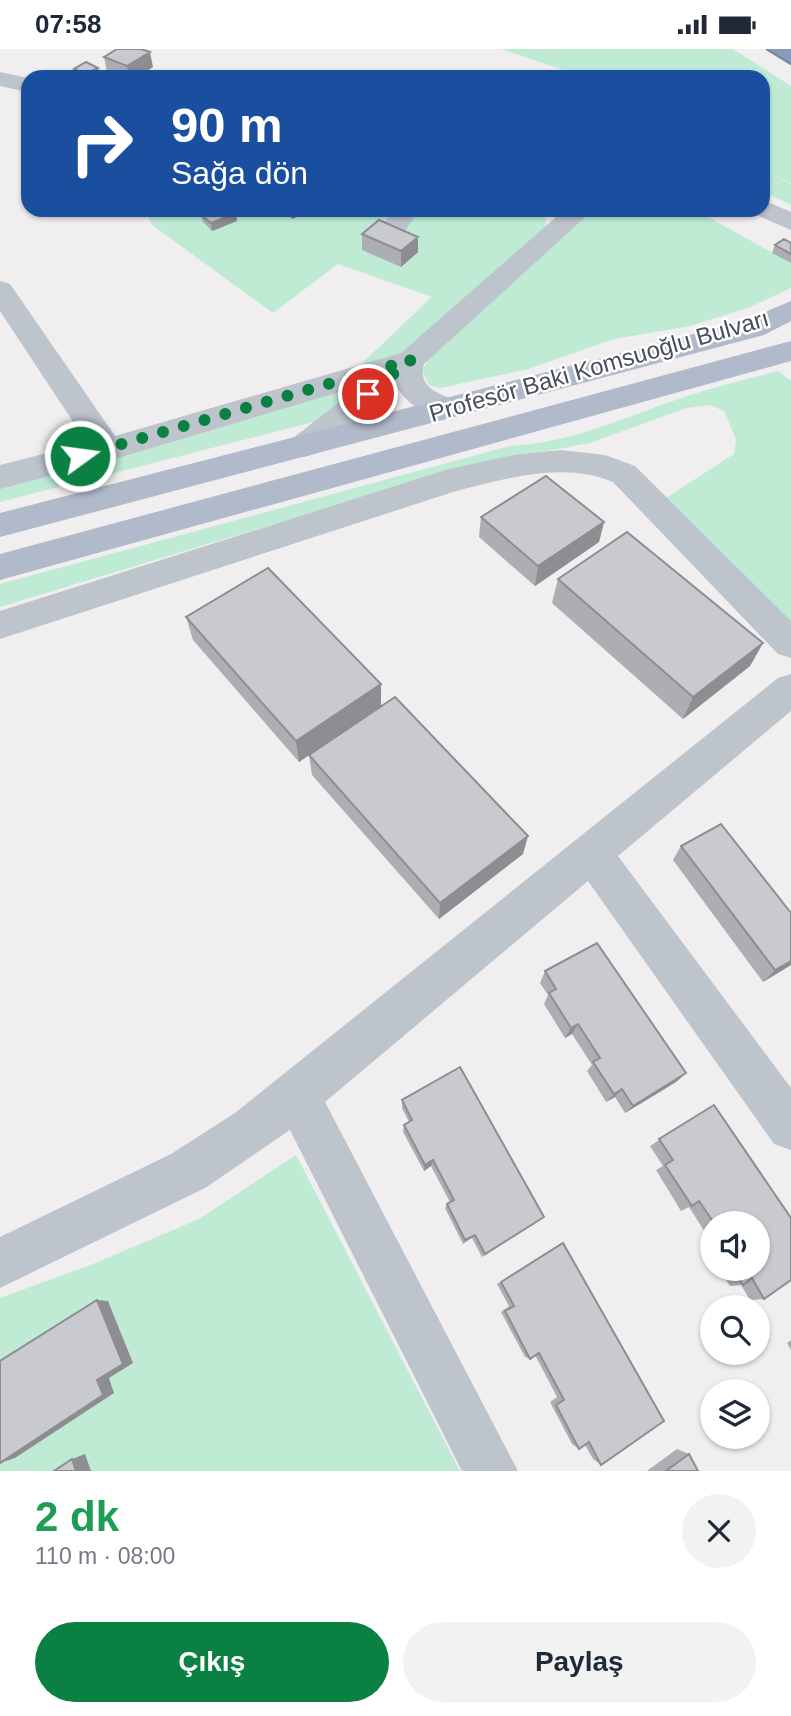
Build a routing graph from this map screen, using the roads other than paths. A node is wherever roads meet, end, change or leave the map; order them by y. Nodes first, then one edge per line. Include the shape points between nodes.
1 (778, 49) edge
2 (791, 57) edge
3 (0, 79) edge
4 (21, 84) edge
5 (770, 212) edge
6 (566, 217) edge
7 (790, 222) edge
8 (0, 290) edge
9 (791, 310) edge
10 (791, 351) edge
11 (411, 360) junction
12 (449, 408) junction
13 (304, 446) junction
14 (107, 449) junction
15 (0, 477) edge
16 (0, 525) edge
17 (0, 567) edge
18 (0, 625) edge
19 (791, 644) edge
20 (791, 689) edge
21 (591, 852) junction
22 (297, 1096) junction
23 (791, 1127) edge
24 (0, 1263) edge
25 (491, 1471) edge

1 - 2 street
3 - 4 street
5 - 7 street
6 - 11 street
8 - 14 street
9 - 12 main road, Profesör Baki Komsuoğlu Bulvarı via 754,328
10 - 17 main road, Profesör Baki Komsuoğlu Bulvarı
11 - 12 street via 406,375 412,389 427,401
11 - 13 street
11 - 14 street
12 - 13 main road, Profesör Baki Komsuoğlu Bulvarı
13 - 16 main road, Profesör Baki Komsuoğlu Bulvarı
14 - 15 street
18 - 19 street via 449,481 523,466 587,461 608,464 624,474
20 - 21 street
21 - 22 street
21 - 23 street
22 - 24 street via 188,1171
22 - 25 street

